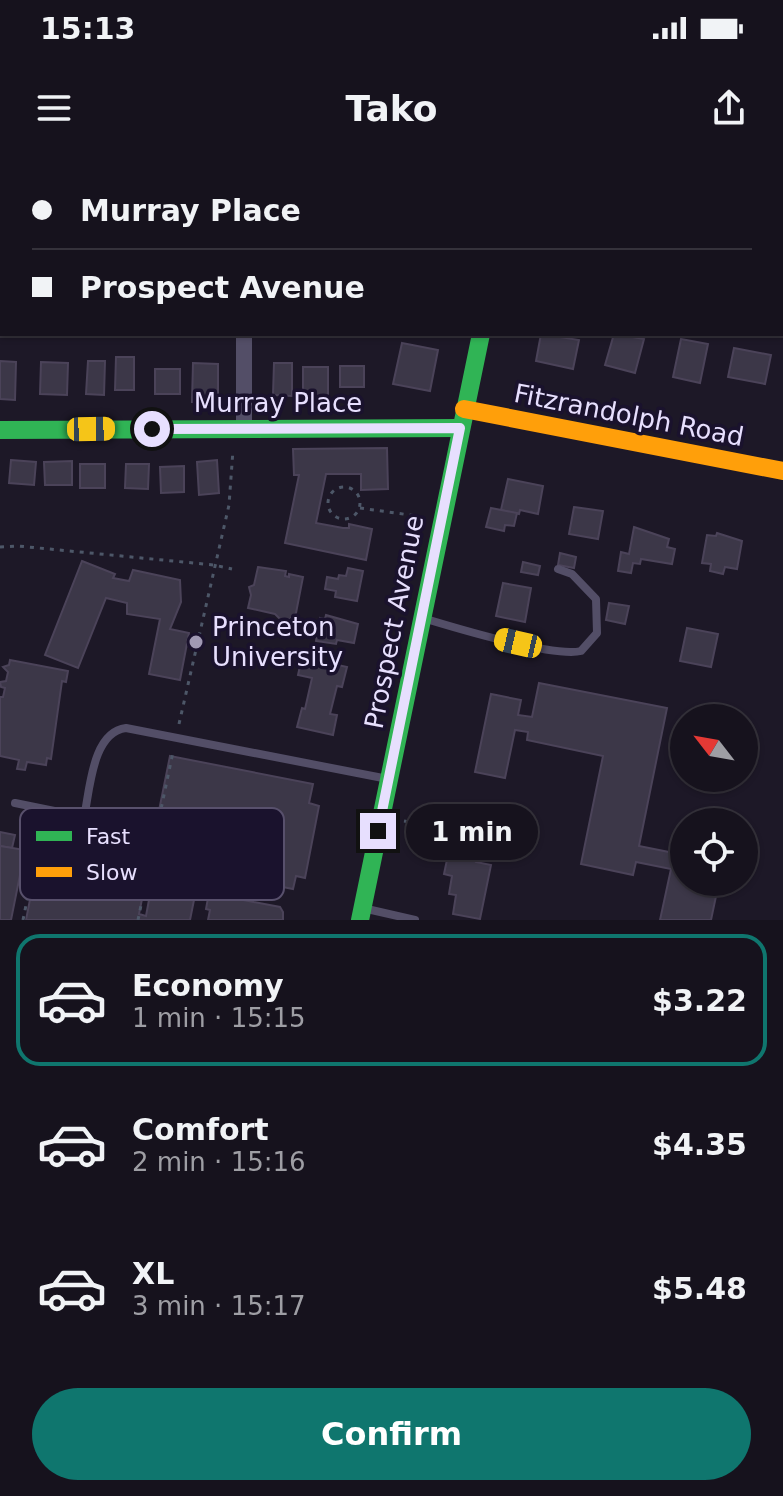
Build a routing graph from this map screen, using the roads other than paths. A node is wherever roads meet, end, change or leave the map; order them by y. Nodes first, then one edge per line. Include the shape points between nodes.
1 (244, 336) edge
2 (481, 336) edge
3 (462, 419) junction
4 (0, 430) edge
5 (239, 435) junction
6 (783, 471) edge
7 (558, 569) dead end
8 (422, 617) junction
9 (389, 779) junction
10 (15, 803) dead end
11 (41, 808) edge
12 (86, 808) edge
13 (361, 914) edge
14 (415, 920) edge

1 - 5 street
2 - 3 street, Prospect Avenue
3 - 5 street, Murray Place
3 - 6 street, Fitzrandolph Road
3 - 8 street, Prospect Avenue
4 - 5 street, Murray Place
7 - 8 lane via 572,574 596,599 597,633 581,651 518,643
8 - 9 street, Prospect Avenue
9 - 12 lane via 115,729 102,745
9 - 13 street, Prospect Avenue
10 - 11 lane
13 - 14 lane

